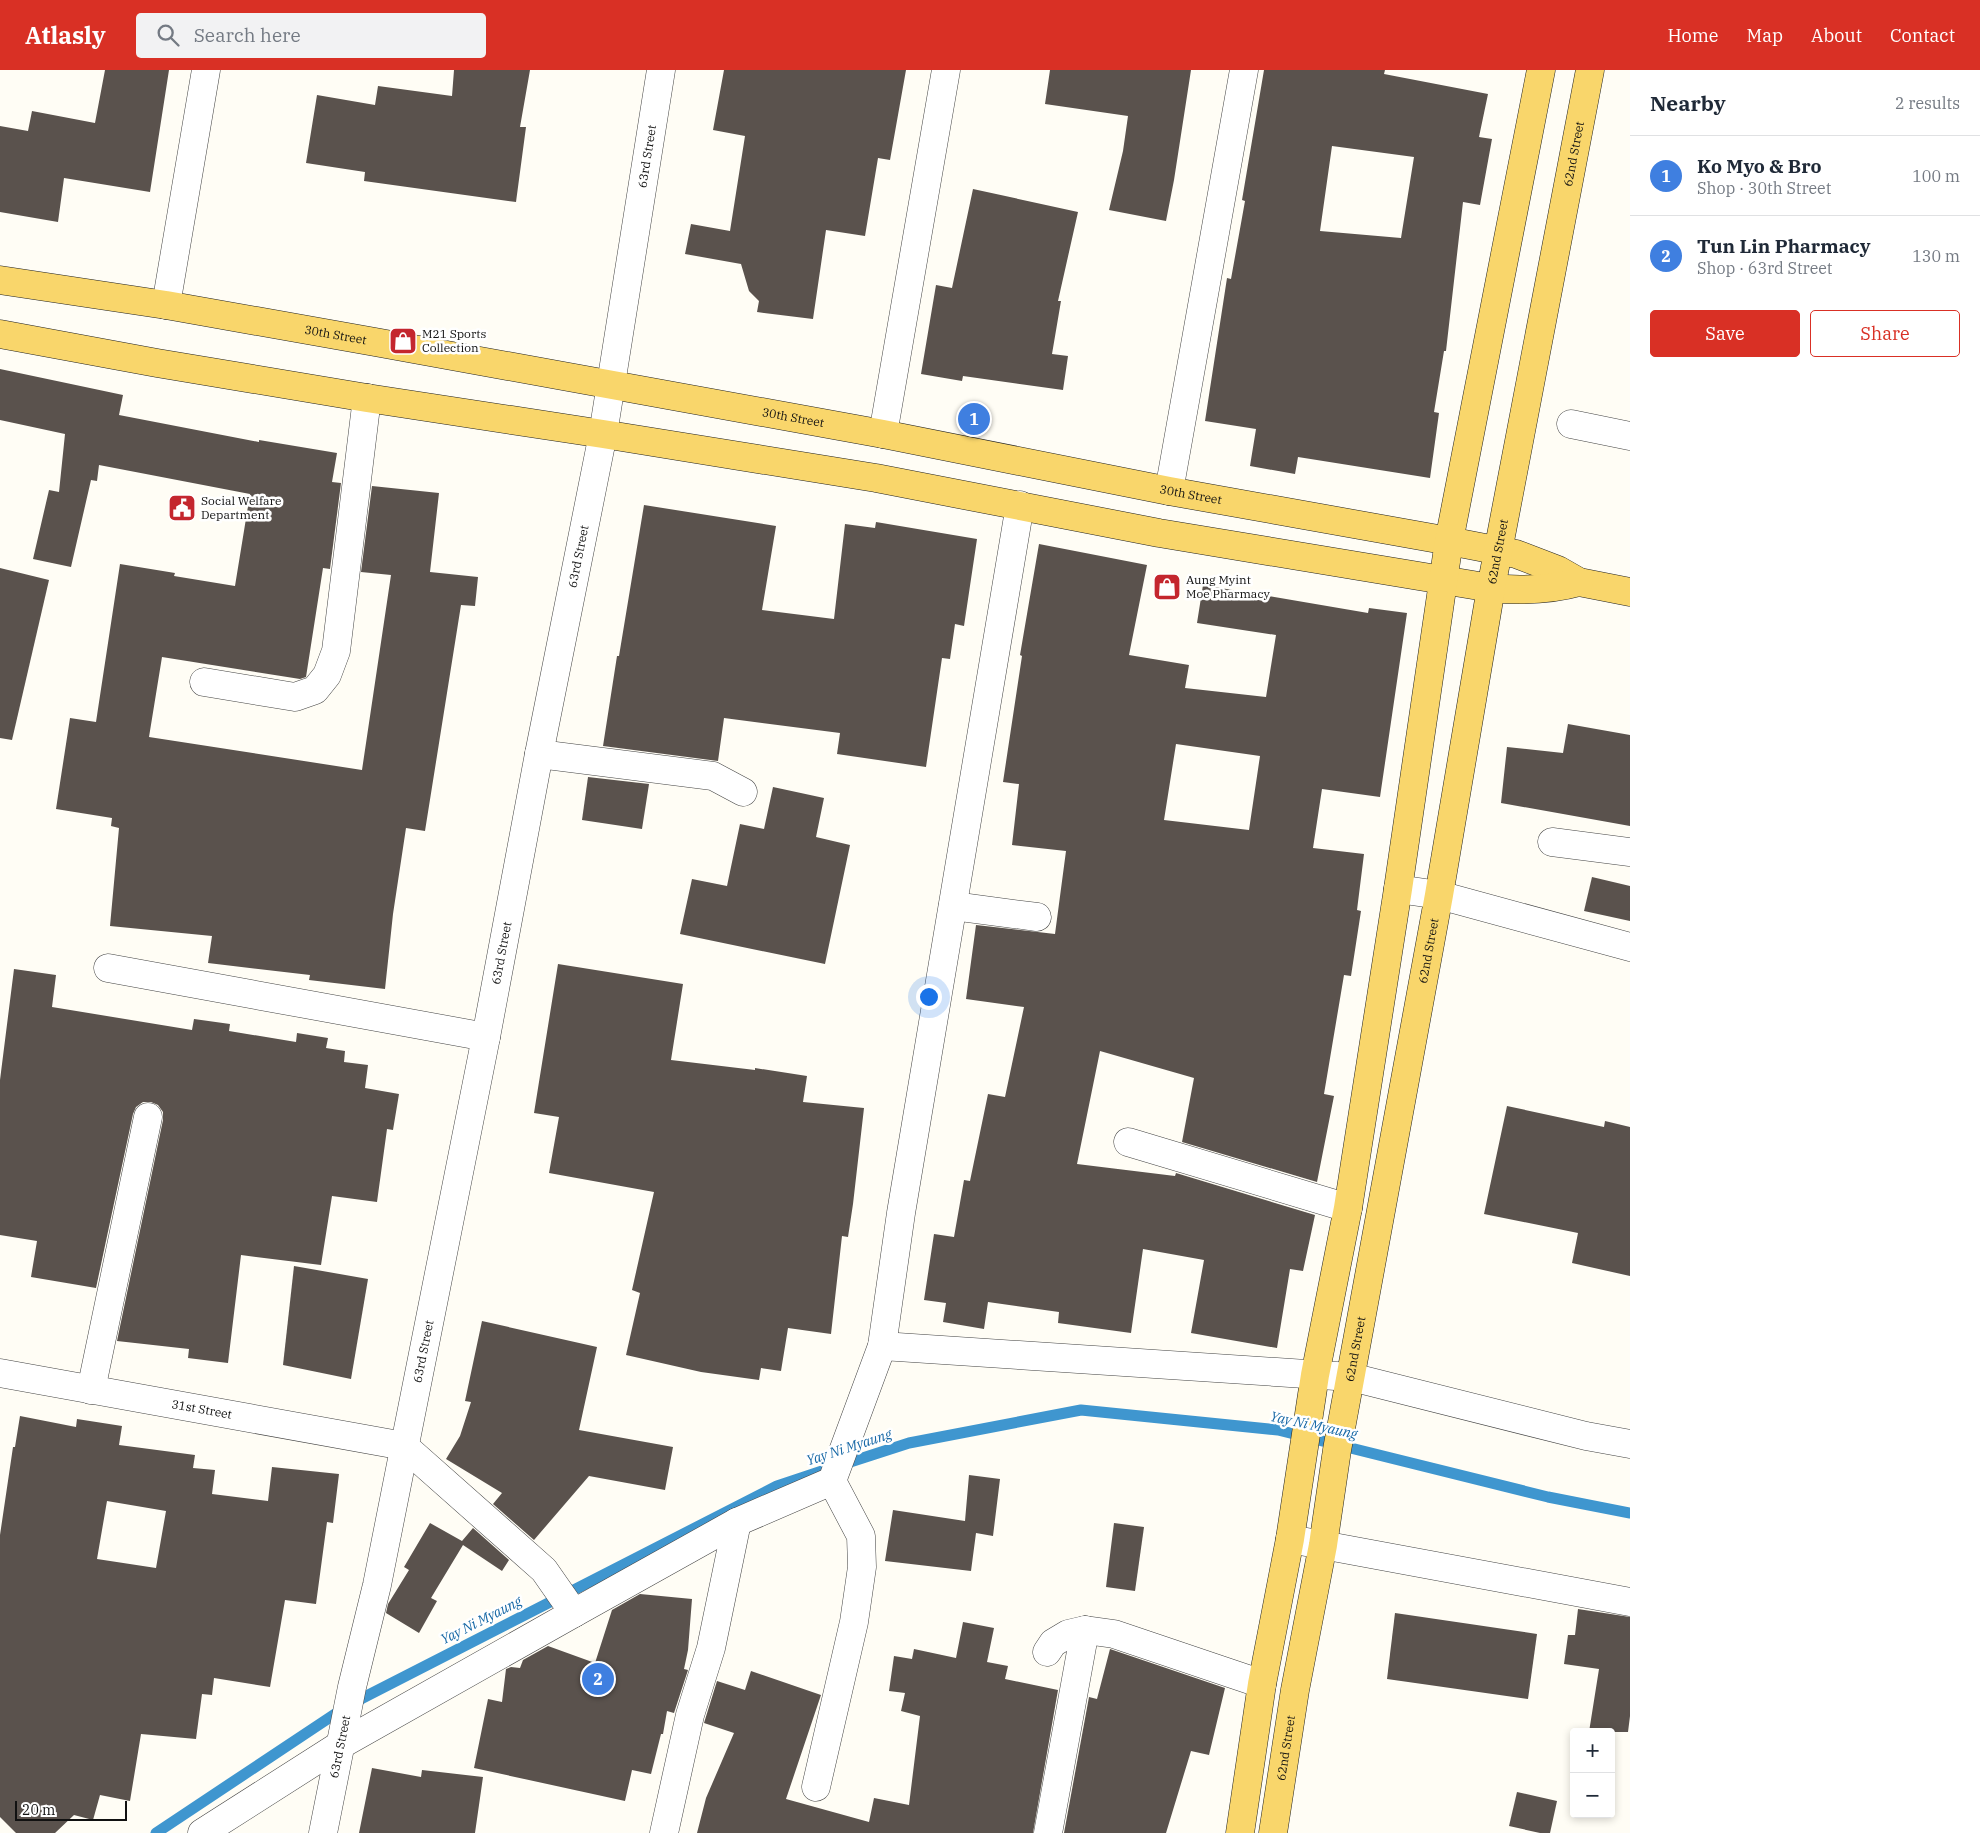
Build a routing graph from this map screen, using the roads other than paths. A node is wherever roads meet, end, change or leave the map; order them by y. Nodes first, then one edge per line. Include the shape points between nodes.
1 (206, 70) edge
2 (661, 70) edge
3 (946, 70) edge
4 (1244, 70) edge
5 (1541, 70) edge
6 (1590, 70) edge
7 (0, 280) edge
8 (166, 305) junction
9 (0, 334) edge
10 (610, 385) junction
11 (367, 398) junction
12 (1571, 424) dead end
13 (603, 434) junction
14 (883, 434) junction
15 (1630, 436) edge
16 (1169, 491) junction
17 (1020, 505) junction
18 (1450, 541) junction
19 (1498, 550) junction
20 (1443, 581) junction
21 (1580, 582) junction
22 (1491, 588) junction
23 (1630, 592) edge
24 (204, 682) dead end
25 (539, 754) junction
26 (742, 792) dead end
27 (1552, 842) dead end
28 (1630, 852) edge
29 (1398, 890) junction
30 (1439, 895) junction
31 (954, 906) junction
32 (1037, 917) dead end
33 (1630, 947) edge
34 (108, 968) dead end
35 (486, 1037) junction
36 (148, 1117) dead end
37 (1128, 1142) dead end
38 (1348, 1208) junction
39 (882, 1346) junction
40 (0, 1373) edge
41 (1313, 1383) junction
42 (1349, 1388) junction
43 (91, 1390) junction
44 (1630, 1444) edge
45 (404, 1446) junction
46 (834, 1477) junction
47 (737, 1522) junction
48 (1290, 1539) junction
49 (1323, 1545) junction
50 (1630, 1602) edge
51 (570, 1606) junction
52 (1085, 1630) junction
53 (1047, 1652) dead end
54 (1262, 1684) junction
55 (342, 1738) junction
56 (816, 1787) dead end
57 (202, 1833) edge
58 (323, 1833) edge
59 (664, 1833) edge
60 (1048, 1833) edge
61 (1240, 1833) edge
62 (1273, 1833) edge

1 - 8 street
2 - 10 street, 63rd Street
3 - 14 street
4 - 16 street
5 - 18 main road
6 - 19 main road, 62nd Street
7 - 8 main road, 30th Street
8 - 10 main road, 30th Street
9 - 11 main road, 30th Street
10 - 13 street, 63rd Street
10 - 14 main road, 30th Street
11 - 13 main road, 30th Street
11 - 24 street via 336,651 327,675 315,690 296,697
12 - 15 street
13 - 17 main road, 30th Street
13 - 25 street, 63rd Street
14 - 16 main road, 30th Street
16 - 18 main road, 30th Street
17 - 20 main road, 30th Street via 1159,533
17 - 31 street
18 - 19 main road, 30th Street
18 - 20 main road
19 - 21 main road, 30th Street via 1536,561
19 - 22 main road, 62nd Street
20 - 22 main road, 30th Street
20 - 29 main road
21 - 22 main road, 30th Street via 1558,588 1513,591
21 - 23 main road, 30th Street
22 - 30 main road, 62nd Street
25 - 26 street via 713,776
25 - 35 street, 63rd Street
27 - 28 street
29 - 30 street
29 - 38 main road
30 - 33 street
30 - 42 main road, 62nd Street
31 - 32 street
31 - 39 street via 901,1213
34 - 35 street
35 - 45 street, 63rd Street
36 - 43 street
37 - 38 street
38 - 41 main road
39 - 41 street
39 - 46 street
40 - 43 street, 31st Street
41 - 42 street
41 - 48 main road
42 - 44 street
42 - 49 main road, 62nd Street
43 - 45 street, 31st Street
45 - 51 street via 544,1570
45 - 55 street, 63rd Street
46 - 47 street
46 - 56 street via 861,1536 862,1567 854,1622
47 - 51 street
47 - 59 street via 711,1648 690,1715
48 - 49 street
48 - 54 main road
49 - 50 street
49 - 62 main road, 62nd Street via 1295,1690
51 - 55 street
52 - 53 street via 1053,1642
52 - 54 street via 1114,1634
52 - 60 street
54 - 61 main road
55 - 57 street
55 - 58 street, 63rd Street

